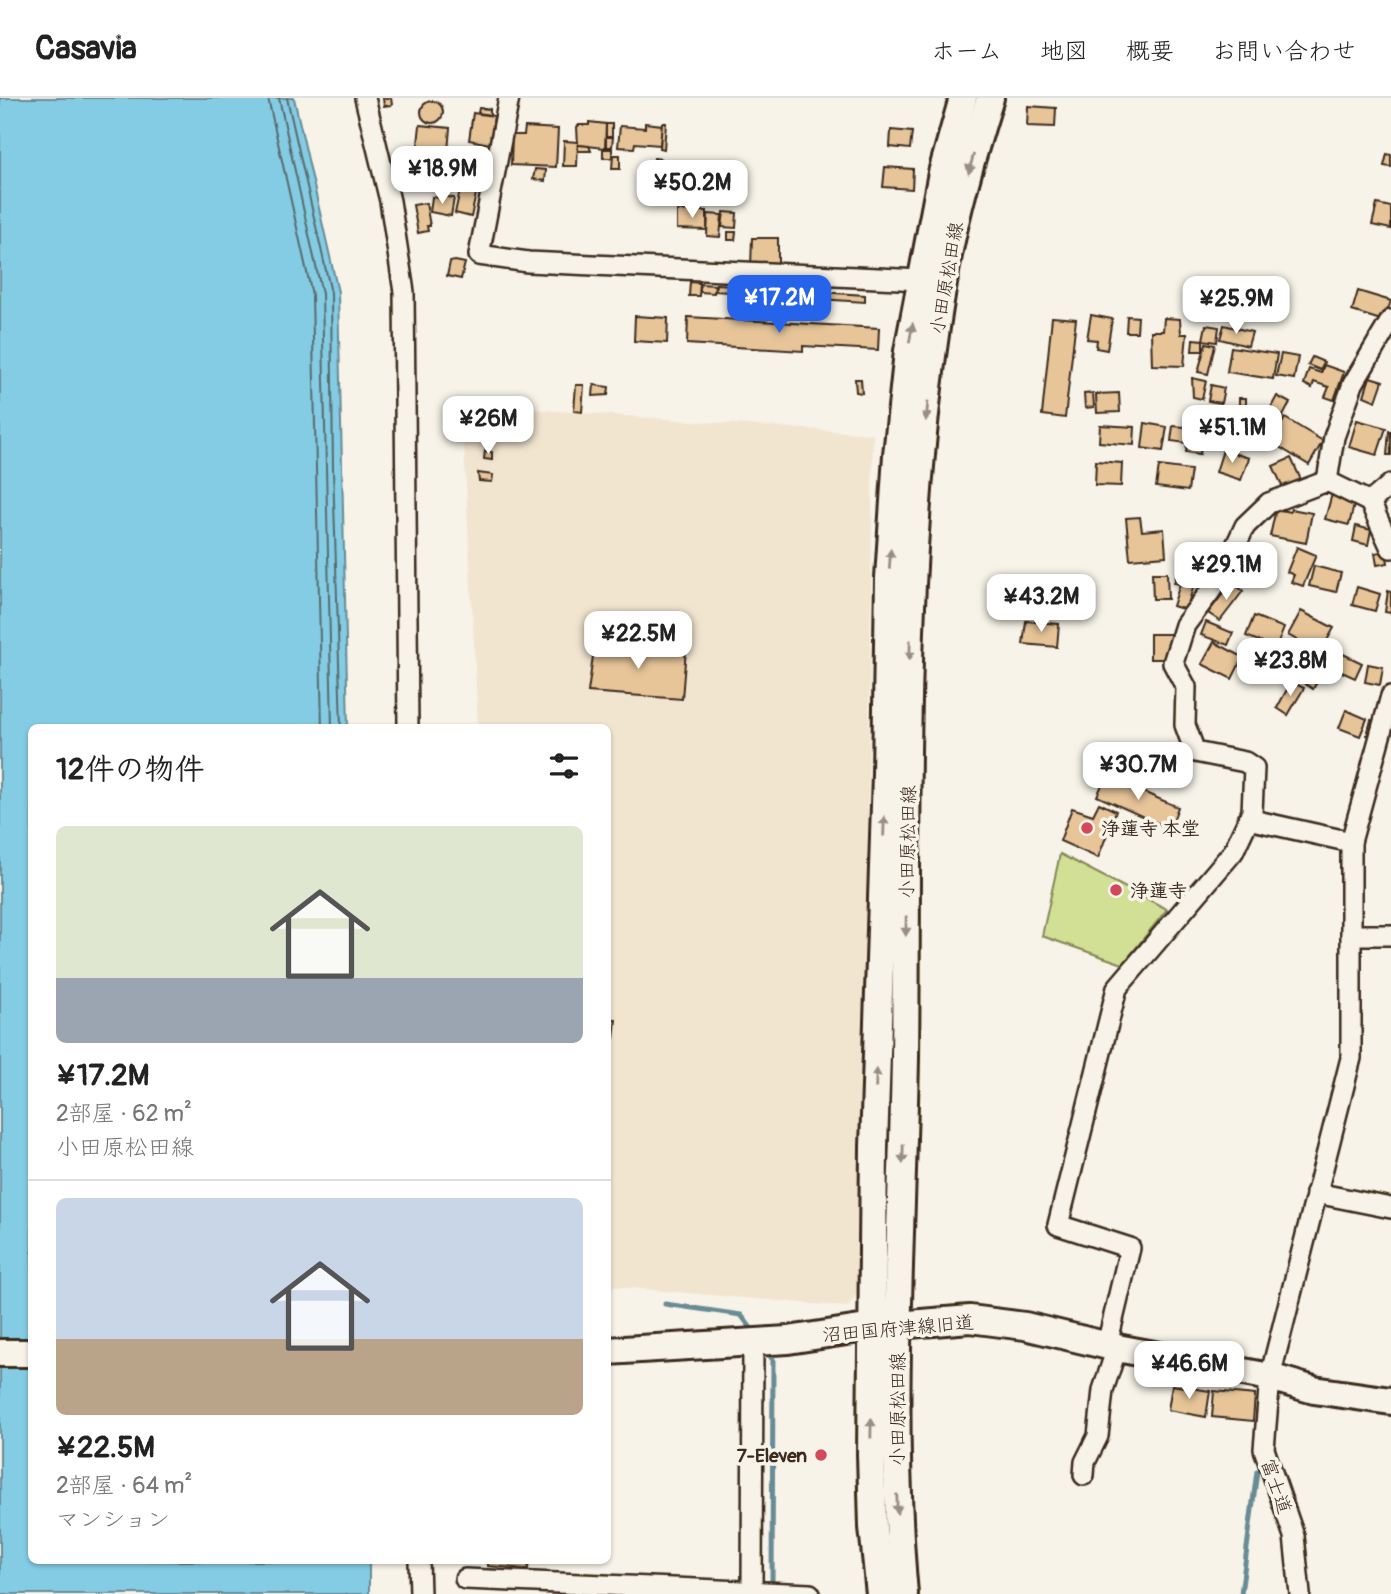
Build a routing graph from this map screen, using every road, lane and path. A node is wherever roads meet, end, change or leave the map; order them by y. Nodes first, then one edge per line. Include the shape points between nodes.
1 (365, 98) edge
2 (509, 98) edge
3 (963, 98) edge
4 (990, 98) edge
5 (920, 279) junction
6 (1391, 320) edge
7 (1327, 481) junction
8 (1391, 484) edge
9 (1370, 502) junction
10 (1391, 548) edge
11 (1391, 696) edge
12 (408, 724) edge
13 (1248, 819) junction
14 (1351, 842) junction
15 (1352, 935) junction
16 (1391, 935) edge
17 (1316, 1193) junction
18 (1391, 1208) edge
19 (885, 1326) junction
20 (753, 1343) junction
21 (1112, 1346) junction
22 (611, 1351) edge
23 (0, 1353) edge
24 (28, 1353) edge
25 (1270, 1377) junction
26 (1391, 1401) edge
27 (1084, 1475) dead end
28 (419, 1564) edge
29 (465, 1579) dead end
30 (657, 1591) edge
31 (759, 1592) edge
32 (420, 1594) edge
33 (810, 1594) edge
34 (880, 1594) edge
35 (904, 1594) edge
36 (1300, 1594) edge

1 - 12 street via 390,201 404,292
2 - 5 street via 479,255 528,262
3 - 5 main road, 小田原松田線
4 -> 19 main road, 小田原松田線 via 945,268 915,528 903,1151
19 -> 5 main road, 小田原松田線 via 874,1147 889,578 897,455
6 - 7 street via 1353,384 1334,437
7 - 9 street
7 - 13 street via 1269,503 1245,526 1221,576 1185,625 1173,663 1186,687 1185,725 1195,751 1254,768
8 - 9 street
9 - 10 street
11 - 14 street, 富士道
13 - 14 street
13 - 21 street via 1233,852 1117,988 1058,1225 1130,1248
14 - 15 street, 富士道
15 - 16 street
15 - 17 street, 富士道 via 1351,1058
17 - 18 street
17 - 25 street, 富士道
19 - 20 main road, 沼田国府津線旧道
19 - 21 main road, 沼田国府津線旧道 via 970,1319
34 -> 19 main road, 小田原松田線 via 872,1503
19 -> 35 main road, 小田原松田線
20 - 22 main road, 沼田国府津線旧道
20 - 31 street
21 - 25 main road, 沼田国府津線旧道
21 - 27 street via 1098,1436
23 - 24 main road
25 - 26 main road, 沼田国府津線旧道 via 1314,1390
25 - 36 street, 富士道 via 1264,1449 1294,1536
28 - 32 street
29 - 30 street
30 - 31 street
31 - 33 street

